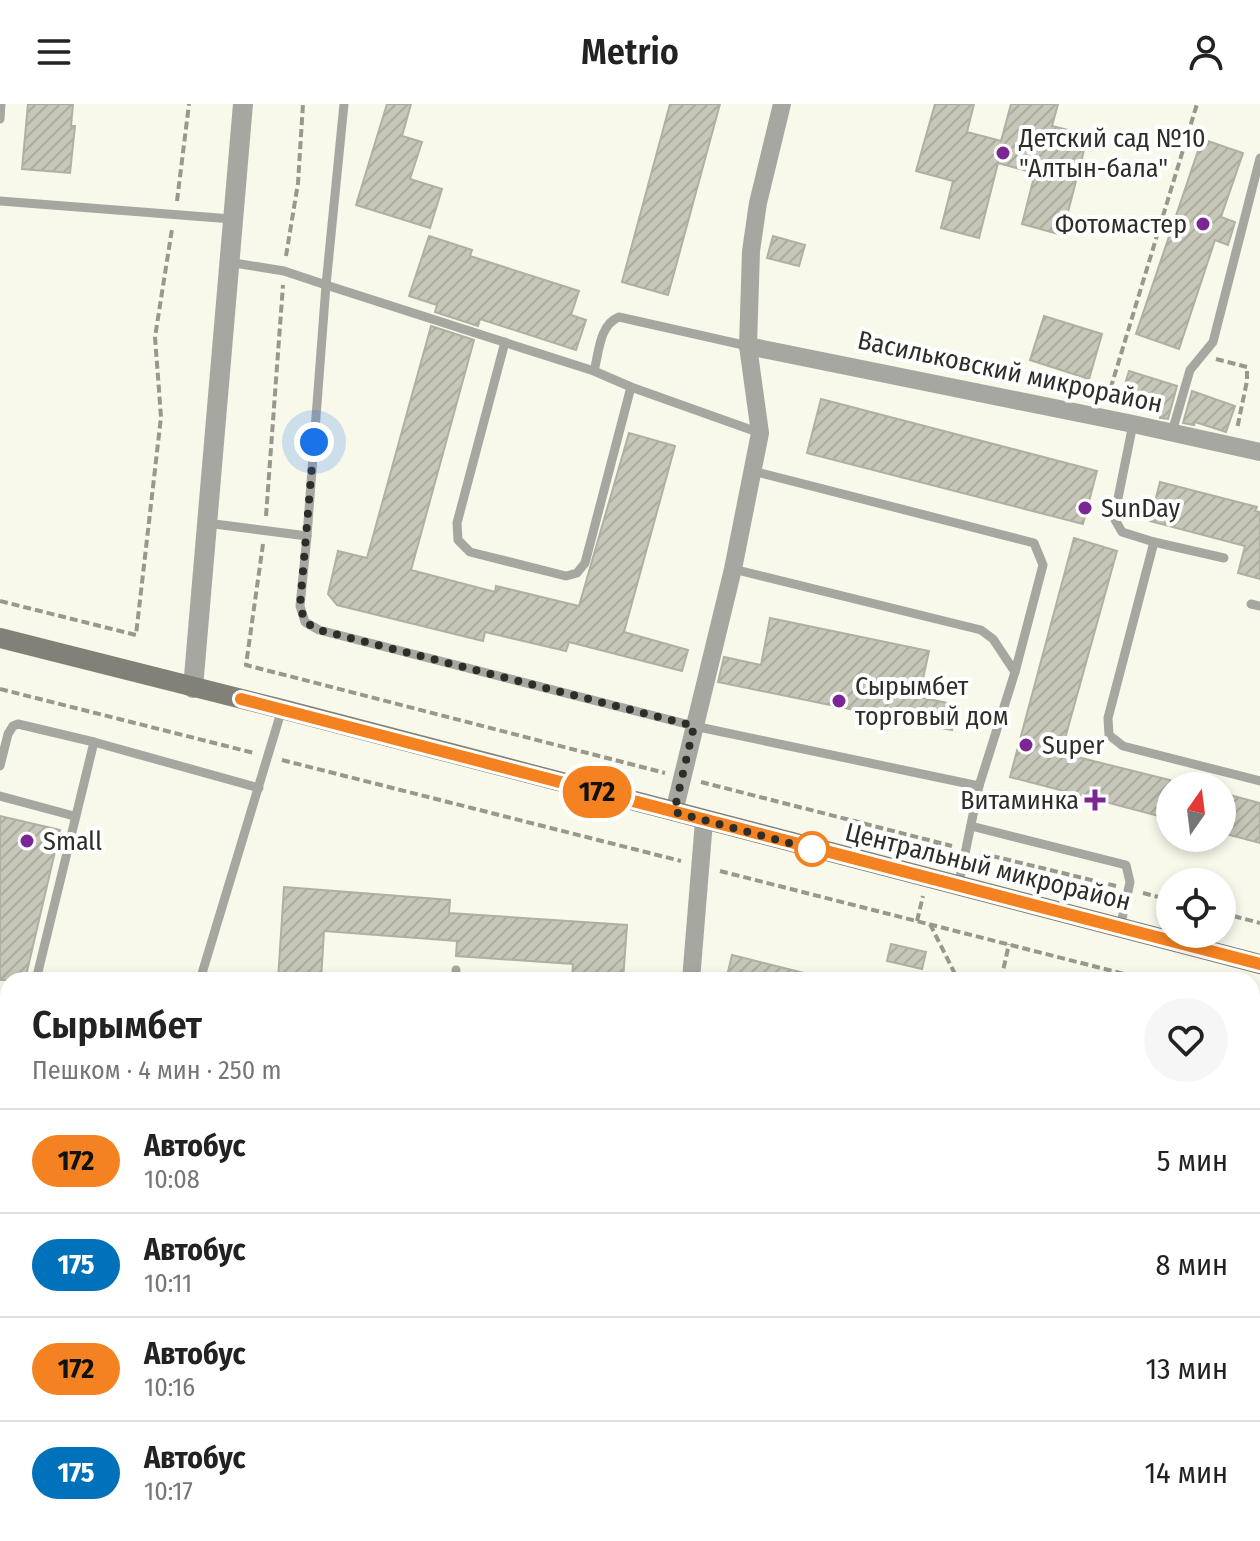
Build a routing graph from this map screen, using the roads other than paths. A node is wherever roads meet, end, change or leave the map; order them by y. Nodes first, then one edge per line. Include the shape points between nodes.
1 (1, 104) edge
2 (243, 104) edge
3 (344, 104) edge
4 (782, 104) edge
5 (0, 112) edge
6 (0, 119) edge
7 (1260, 158) edge
8 (0, 201) edge
9 (233, 219) junction
10 (228, 262) junction
11 (326, 285) junction
12 (505, 342) junction
13 (748, 346) junction
14 (594, 371) junction
15 (631, 387) junction
16 (1133, 424) junction
17 (1172, 432) junction
18 (760, 433) junction
19 (1260, 452) edge
20 (753, 471) junction
21 (207, 523) junction
22 (307, 536) junction
23 (1154, 542) junction
24 (1224, 558) dead end
25 (733, 569) junction
26 (0, 638) edge
27 (1015, 672) junction
28 (193, 688) junction
29 (282, 709) junction
30 (694, 726) junction
31 (94, 742) junction
32 (0, 766) edge
33 (1260, 781) edge
34 (979, 786) junction
35 (259, 788) junction
36 (0, 796) edge
37 (674, 812) junction
38 (74, 816) junction
39 (704, 821) junction
40 (971, 826) junction
41 (958, 887) junction
42 (1119, 928) junction
43 (1260, 964) edge
44 (38, 972) edge
45 (202, 972) edge
46 (692, 972) edge

1 - 5 lane
2 - 9 street
3 - 11 lane
4 - 13 street via 753,235
5 - 6 lane
7 - 17 lane via 1213,342 1190,370
8 - 9 lane
9 - 10 street
10 - 11 lane via 284,271
10 - 21 street
11 - 12 lane
11 - 22 lane
12 - 14 lane
12 - 15 lane via 457,523 458,540 470,552 566,576 577,573 585,563
13 - 14 lane via 619,317 604,331
13 - 16 street, Васильковский микрорайон
13 - 18 street
14 - 15 lane
15 - 18 lane
16 - 17 street, Васильковский микрорайон
16 - 23 lane via 1114,518 1122,532
17 - 19 street, Васильковский микрорайон
18 - 20 street
20 - 25 street
20 - 27 lane via 1034,543 1043,565
21 - 22 lane
21 - 28 street
22 - 30 lane via 300,606 311,627
23 - 24 lane
23 - 33 lane via 1108,718 1109,735 1123,746
25 - 27 lane via 981,630
25 - 30 street
26 - 28 main road, Центральный микрорайон
27 - 34 lane
28 - 29 main road, Центральный микрорайон
29 - 35 lane
29 - 37 main road, Центральный микрорайон
30 - 34 lane
30 - 37 street
31 - 32 lane via 18,724 8,734
31 - 35 lane
31 - 38 lane
34 - 40 lane
35 - 45 lane
36 - 38 lane
37 - 39 main road, Центральный микрорайон
38 - 44 lane
39 - 41 main road, Центральный микрорайон
39 - 46 street
40 - 41 lane
40 - 42 lane via 1120,862 1129,870
41 - 42 main road, Центральный микрорайон
42 - 43 main road, Центральный микрорайон

